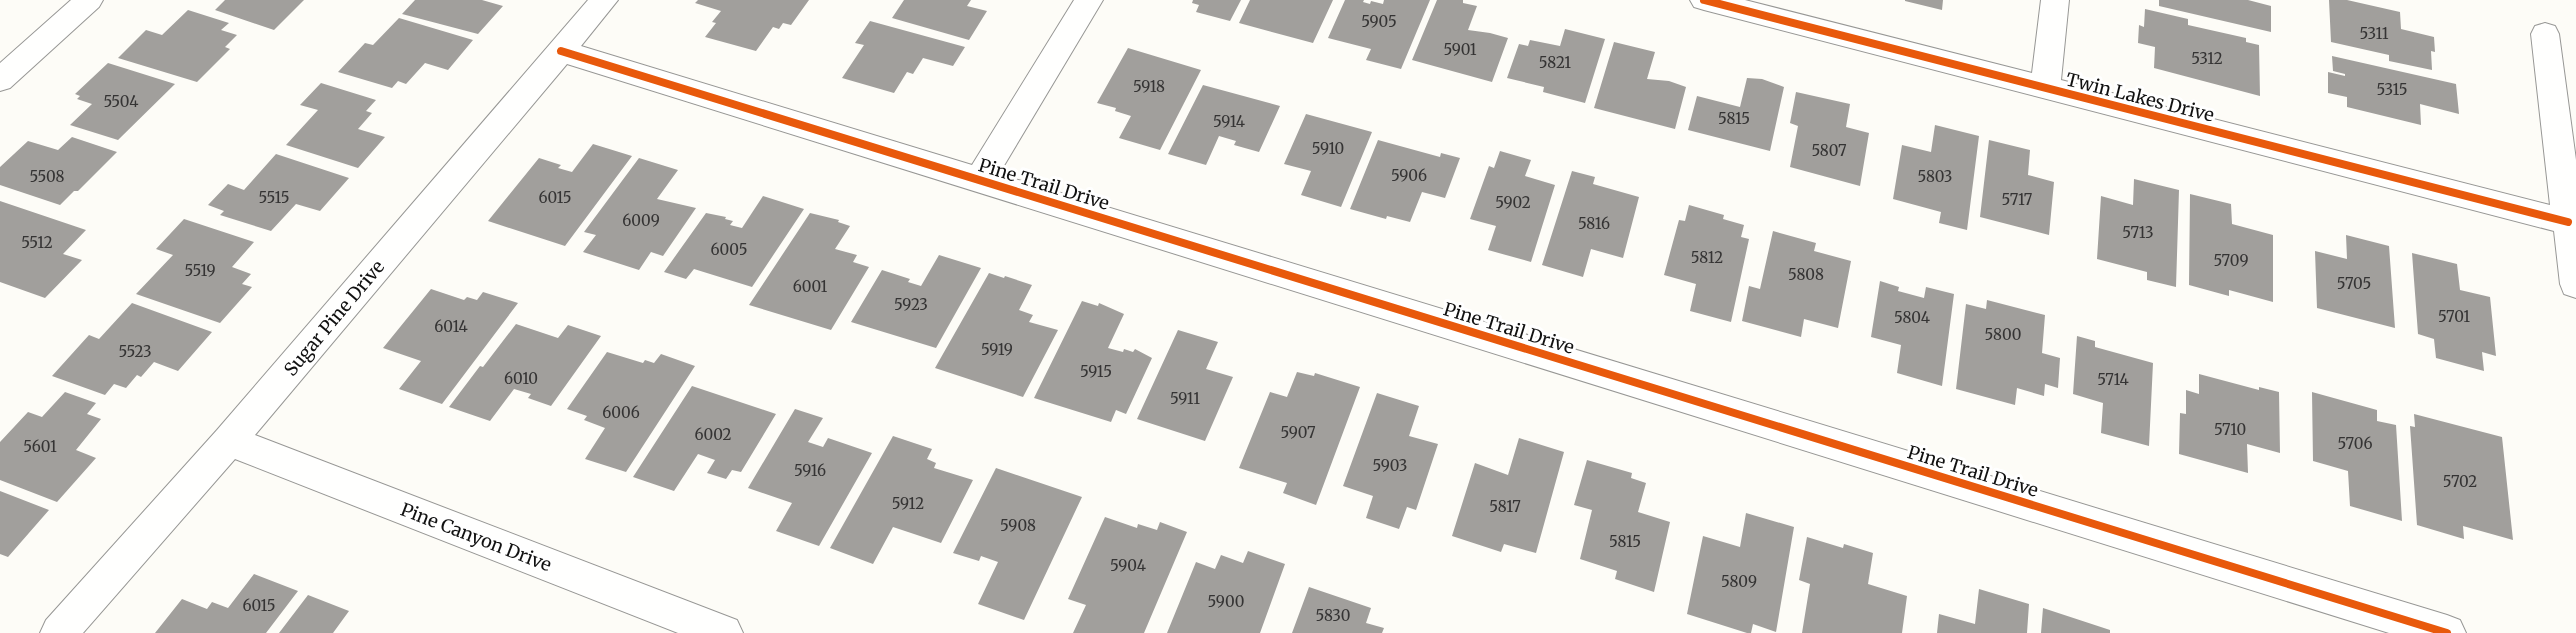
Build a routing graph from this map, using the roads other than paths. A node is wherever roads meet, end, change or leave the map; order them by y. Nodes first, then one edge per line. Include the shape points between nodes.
1 (89, 0) edge
2 (604, 0) edge
3 (1089, 0) edge
4 (1704, 0) edge
5 (2055, 0) edge
6 (2545, 34) dead end
7 (561, 51) junction
8 (0, 80) edge
9 (2045, 88) junction
10 (979, 180) junction
11 (2568, 222) junction
12 (2576, 284) edge
13 (229, 441) junction
14 (59, 633) edge
15 (724, 633) edge
16 (2447, 633) edge

1 - 8 street
2 - 7 street, Sugar Pine Drive
3 - 10 street
4 - 9 street, Twin Lakes Drive
5 - 9 street
6 - 11 street
7 - 10 street, Pine Trail Drive
7 - 13 street, Sugar Pine Drive
9 - 11 street, Twin Lakes Drive
10 - 16 street, Pine Trail Drive
11 - 12 street
13 - 14 street, Sugar Pine Drive
13 - 15 street, Pine Canyon Drive

